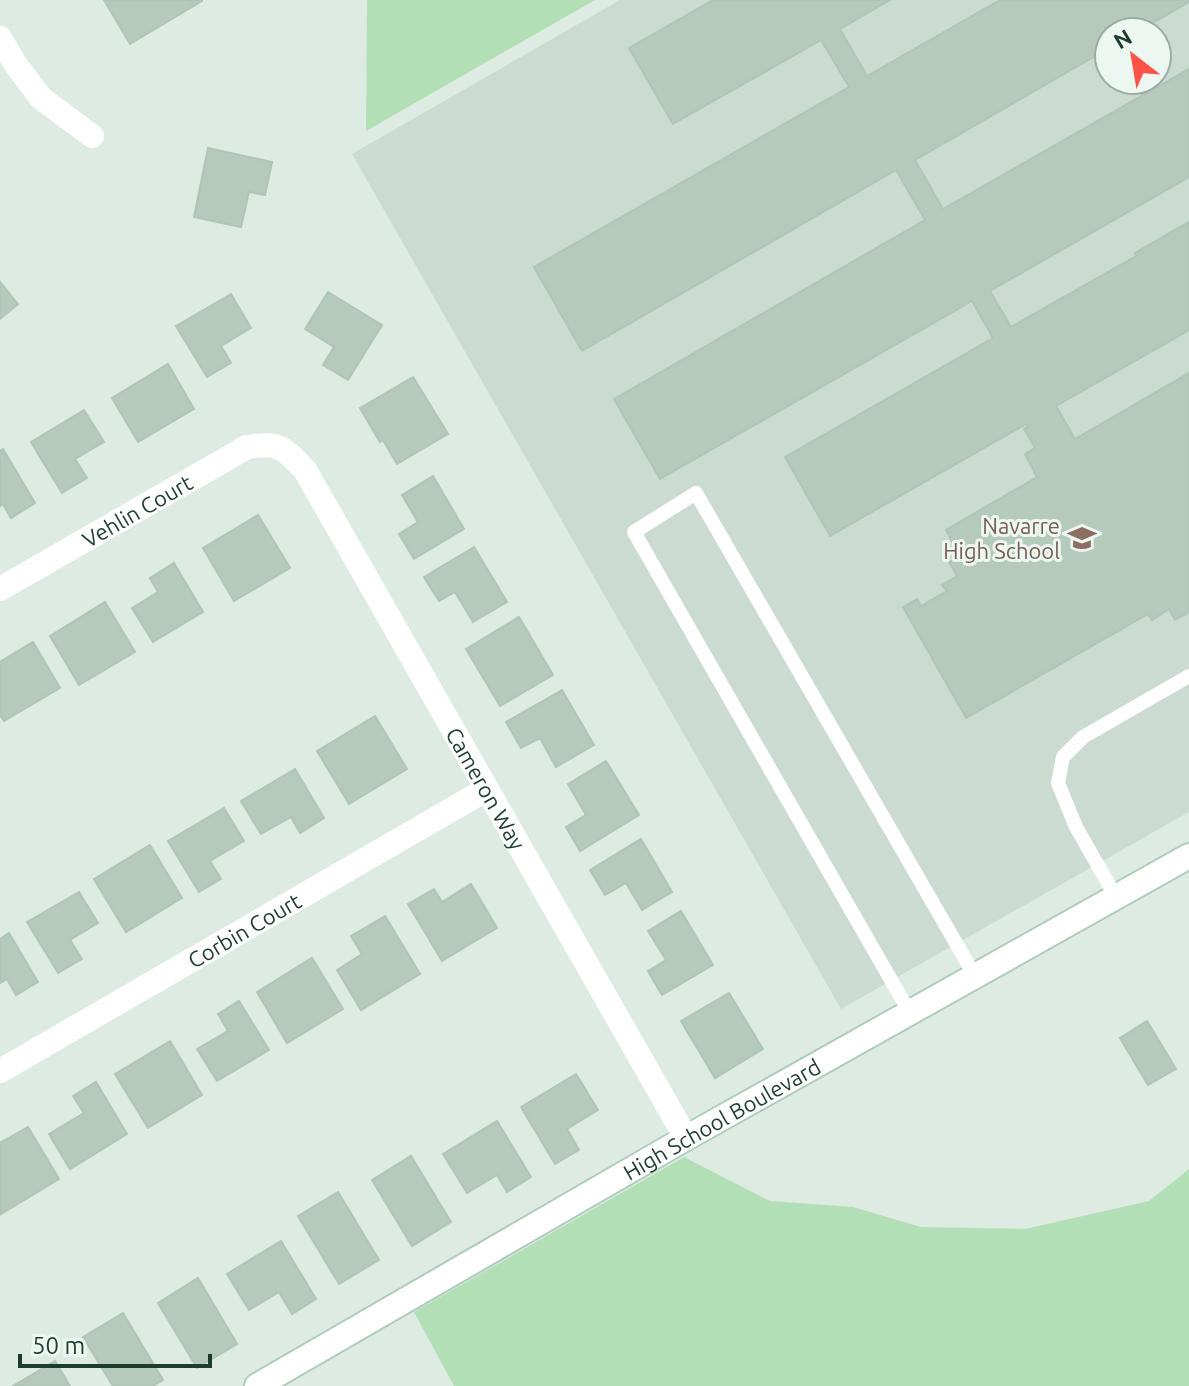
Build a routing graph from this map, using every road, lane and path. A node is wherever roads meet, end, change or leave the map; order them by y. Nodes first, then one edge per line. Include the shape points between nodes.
1 (0, 38) edge
2 (92, 136) dead end
3 (277, 447) joint
4 (0, 589) edge
5 (1189, 676) edge
6 (487, 789) junction
7 (1189, 856) edge
8 (1116, 897) junction
9 (975, 976) junction
10 (910, 1013) junction
11 (0, 1071) edge
12 (686, 1138) junction
13 (257, 1386) edge

1 - 2 street via 41,98
3 - 4 street, Vehlin Court via 247,447
3 - 6 street, Cameron Way via 305,470
5 - 8 lane via 1083,737 1063,757 1058,783
6 - 11 street, Corbin Court
6 - 12 street, Cameron Way
7 - 8 street, High School Boulevard
8 - 9 street, High School Boulevard
9 - 10 street, High School Boulevard
9 - 10 lane via 696,493 634,532
10 - 12 street, High School Boulevard
12 - 13 street, High School Boulevard

